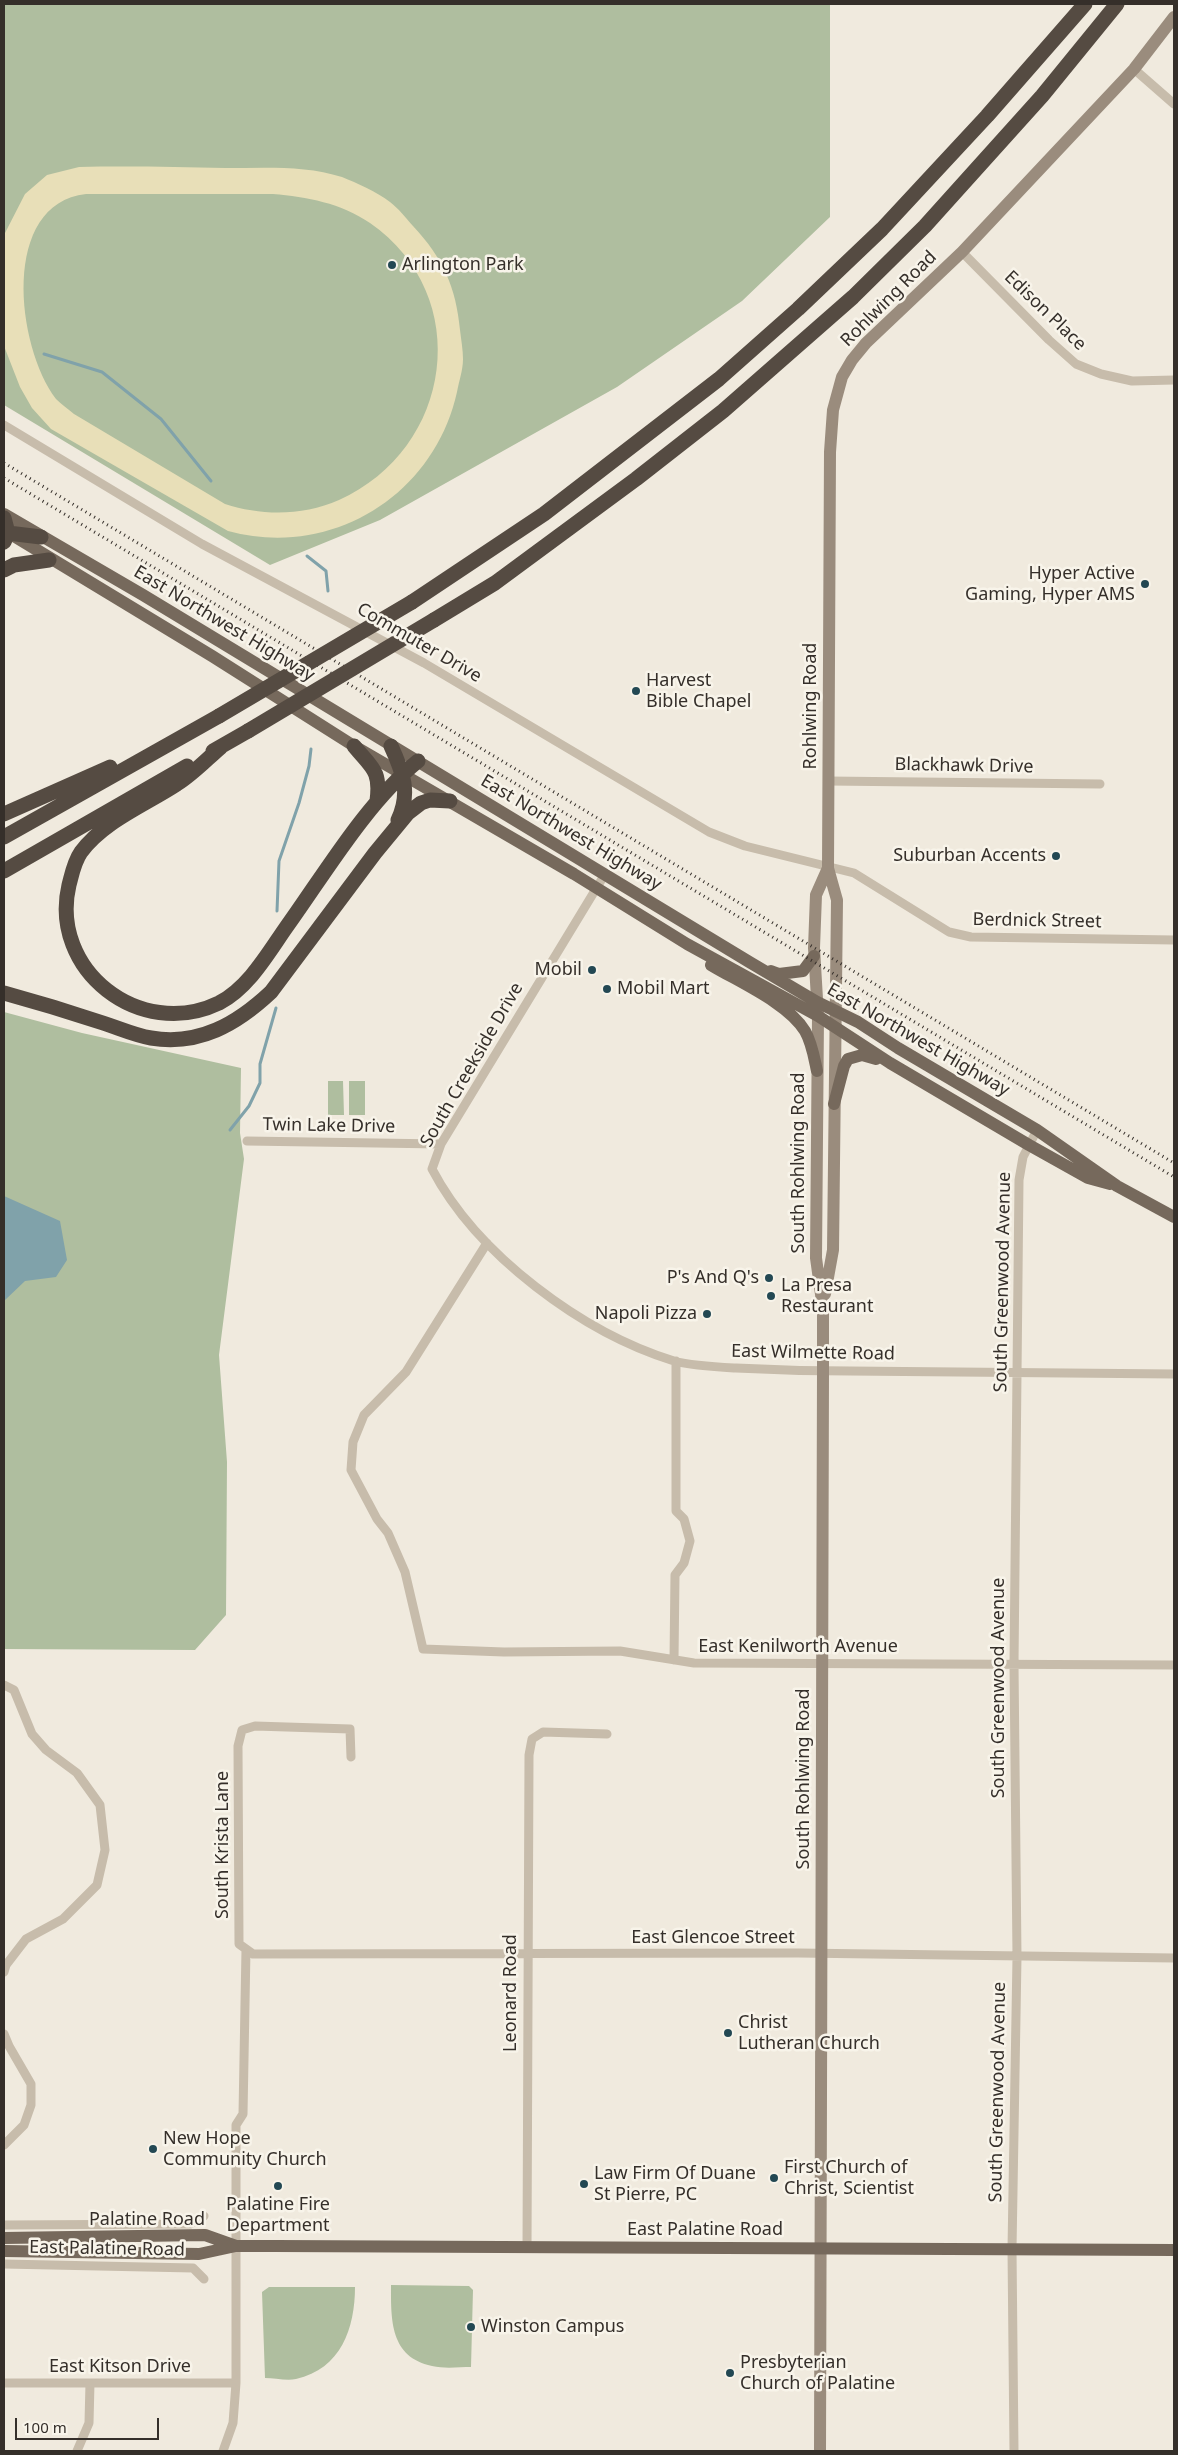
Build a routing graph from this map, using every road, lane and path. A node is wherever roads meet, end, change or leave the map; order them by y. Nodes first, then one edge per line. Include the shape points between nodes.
1 (1085, 4) edge
2 (1117, 4) edge
3 (1174, 17) edge
4 (1134, 69) junction
5 (1174, 104) edge
6 (962, 252) junction
7 (1174, 380) edge
8 (4, 425) edge
9 (4, 514) edge
10 (4, 518) edge
11 (5, 536) edge
12 (41, 537) junction
13 (49, 560) junction
14 (4, 570) edge
15 (187, 732) junction
16 (354, 746) junction
17 (391, 746) junction
18 (221, 747) junction
19 (418, 761) junction
20 (404, 773) junction
21 (828, 781) junction
22 (1100, 784) dead end
23 (377, 801) junction
24 (450, 801) junction
25 (4, 814) edge
26 (395, 828) junction
27 (4, 837) edge
28 (828, 868) junction
29 (4, 871) edge
30 (605, 874) junction
31 (596, 888) junction
32 (1174, 940) edge
33 (687, 944) junction
34 (814, 956) junction
35 (751, 963) junction
36 (4, 993) edge
37 (817, 1002) junction
38 (834, 1011) junction
39 (818, 1016) junction
40 (834, 1025) junction
41 (890, 1064) junction
42 (817, 1071) junction
43 (834, 1104) junction
44 (1037, 1130) junction
45 (247, 1141) dead end
46 (441, 1144) junction
47 (1029, 1146) junction
48 (1117, 1186) junction
49 (1174, 1217) edge
50 (487, 1243) junction
51 (822, 1309) junction
52 (676, 1361) junction
53 (823, 1371) junction
54 (1018, 1373) junction
55 (1174, 1374) edge
56 (674, 1660) junction
57 (822, 1664) junction
58 (1014, 1664) junction
59 (1174, 1665) edge
60 (4, 1685) edge
61 (607, 1734) dead end
62 (351, 1757) dead end
63 (249, 1951) junction
64 (821, 1953) junction
65 (528, 1955) junction
66 (1017, 1957) junction
67 (1174, 1958) edge
68 (4, 1972) edge
69 (4, 2034) edge
70 (4, 2145) edge
71 (204, 2216) dead end
72 (4, 2225) edge
73 (4, 2238) edge
74 (236, 2246) junction
75 (527, 2247) junction
76 (820, 2248) junction
77 (1012, 2250) junction
78 (1174, 2250) edge
79 (4, 2251) edge
80 (4, 2264) edge
81 (204, 2279) dead end
82 (4, 2383) edge
83 (90, 2383) junction
84 (236, 2383) junction
85 (77, 2451) edge
86 (223, 2451) edge
87 (820, 2451) edge
88 (1014, 2451) edge

1 - 15 highway, bridge via 882,229 719,379 544,514 412,602 220,716
2 - 18 highway, bridge via 1023,118 925,226 853,297 723,411 495,583
3 - 4 street, Rohlwing Road
4 - 5 street
4 - 6 street, Rohlwing Road
6 - 7 street, Edison Place via 1076,364 1132,381
6 - 21 street, Rohlwing Road via 856,354 842,377 833,410
8 - 28 street, Commuter Drive via 202,544 424,663 709,832 745,846
9 - 12 main road, East Northwest Highway
10 - 11 highway via 8,524
11 - 12 highway
11 - 13 main road, East Northwest Highway
12 - 17 main road, East Northwest Highway via 160,605
13 - 14 highway via 14,565
13 - 16 main road, East Northwest Highway via 212,656
15 - 25 highway
15 - 27 highway
16 - 20 main road, East Northwest Highway
16 - 23 highway via 374,768 380,782
17 - 19 main road, East Northwest Highway
17 - 20 highway
18 - 23 highway via 179,783 111,824 80,853 73,867 65,908 73,946 80,962 93,978 132,1007 158,1013 182,1012 202,1009 231,994 270,950
18 - 29 highway
19 - 20 highway
19 - 30 main road, East Northwest Highway
20 - 23 highway
20 - 24 main road, East Northwest Highway
20 - 26 highway via 406,800
21 - 22 street, Blackhawk Drive
21 - 28 street, Rohlwing Road
24 - 26 highway via 421,803
24 - 31 main road, East Northwest Highway
26 - 36 highway via 271,992 252,1010 216,1032 192,1039 150,1038
28 - 32 street, Berdnick Street via 854,873 950,932 970,937
28 - 34 street, Rohlwing Road via 816,895
28 - 38 street, Rohlwing Road via 837,900
30 - 31 street, South Creekside Drive
30 - 35 main road, East Northwest Highway
31 - 33 main road, East Northwest Highway
31 - 46 street, South Creekside Drive
33 - 39 main road, East Northwest Highway
33 - 42 main road via 697,957 792,1016 811,1044
34 - 35 main road via 803,971 790,974 779,974
34 - 37 street, Rohlwing Road
35 - 37 main road, East Northwest Highway
37 - 38 main road, East Northwest Highway
37 - 39 street, Rohlwing Road
38 - 40 street, Rohlwing Road
38 - 44 main road, East Northwest Highway via 858,1022
39 - 40 main road, East Northwest Highway
39 - 42 street, South Rohlwing Road
40 - 41 main road, East Northwest Highway
40 - 43 street, South Rohlwing Road
41 - 43 main road via 862,1054 848,1059
41 - 47 main road, East Northwest Highway
42 - 51 street, South Rohlwing Road via 816,1258
43 - 51 street, South Rohlwing Road via 833,1250
44 - 47 street, South Greenwood Avenue
44 - 48 main road, East Northwest Highway
45 - 46 street, Twin Lake Drive
46 - 50 street, South Creekside Drive via 432,1169 443,1191
47 - 48 main road, East Northwest Highway via 1088,1178
47 - 54 street, South Greenwood Avenue via 1023,1157 1019,1180
48 - 49 main road, East Northwest Highway
50 - 52 street, East Wilmette Road via 560,1304 634,1346
50 - 56 street, East Kenilworth Avenue via 406,1372 364,1415 353,1442 351,1470 388,1533 405,1572 423,1649 620,1651
51 - 53 street, South Rohlwing Road
52 - 53 street, East Wilmette Road via 715,1367
52 - 56 street via 676,1511 684,1519 690,1541 684,1563 675,1576
53 - 54 street, East Wilmette Road
53 - 57 street, South Rohlwing Road
54 - 55 street, East Wilmette Road
54 - 58 street, South Greenwood Avenue
56 - 57 street, East Kenilworth Avenue
57 - 58 street, East Kenilworth Avenue
57 - 64 street, South Rohlwing Road
58 - 59 street, East Kenilworth Avenue
58 - 66 street, South Greenwood Avenue
60 - 68 street via 14,1690 32,1734 46,1750 77,1772 100,1805 105,1850 97,1885 63,1919 26,1939
61 - 65 street, Leonard Road via 543,1732 532,1739 529,1755
62 - 63 street, South Krista Lane via 350,1728 255,1726 242,1730 238,1746 240,1944
63 - 65 street, East Glencoe Street
63 - 74 street, South Krista Lane via 243,2114 236,2125
64 - 65 street, East Glencoe Street
64 - 66 street, East Glencoe Street
64 - 76 street, South Rohlwing Road
65 - 75 street, Leonard Road
66 - 67 street, East Glencoe Street
66 - 77 street, South Greenwood Avenue
69 - 70 street via 31,2084 31,2105 24,2125
71 - 72 street, Palatine Road via 190,2224
73 - 74 main road, Palatine Road via 205,2235
74 - 75 main road, East Palatine Road
74 - 79 main road, Palatine Road via 199,2254
74 - 84 street, South Krista Lane
75 - 76 main road, East Palatine Road
76 - 77 main road, East Palatine Road
76 - 87 street, South Rohlwing Road
77 - 78 main road, East Palatine Road
77 - 88 street, South Greenwood Avenue
80 - 81 street, East Palatine Road via 193,2268
82 - 83 street, East Kitson Drive
83 - 84 street, East Kitson Drive
83 - 85 street via 90,2415
84 - 86 street, South Krista Lane via 233,2423

